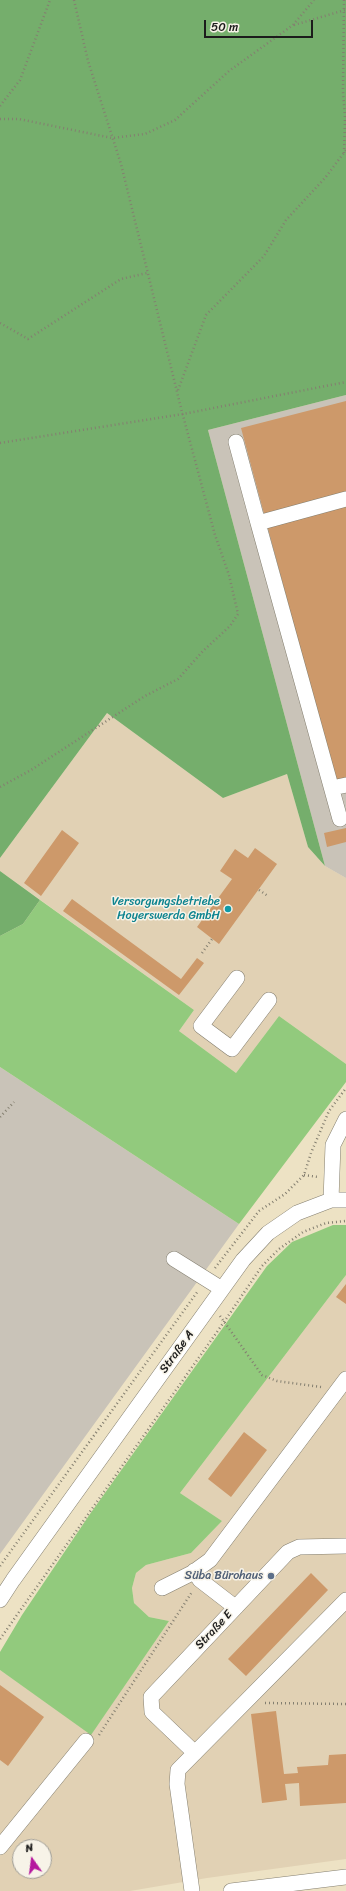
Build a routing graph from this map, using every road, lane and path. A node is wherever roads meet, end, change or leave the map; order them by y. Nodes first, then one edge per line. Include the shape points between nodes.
1 (50, 0) edge
2 (74, 0) edge
3 (314, 0) edge
4 (344, 0) edge
5 (345, 10) edge
6 (294, 25) junction
7 (0, 106) edge
8 (0, 119) edge
9 (112, 138) junction
10 (346, 150) edge
11 (344, 154) junction
12 (147, 273) junction
13 (0, 323) edge
14 (346, 382) edge
15 (178, 391) junction
16 (183, 414) junction
17 (236, 442) dead end
18 (0, 443) edge
19 (346, 499) edge
20 (258, 523) junction
21 (0, 786) edge
22 (339, 787) edge
23 (340, 818) dead end
24 (259, 890) dead end
25 (268, 896) dead end
26 (212, 939) dead end
27 (202, 953) dead end
28 (237, 978) dead end
29 (269, 1000) dead end
30 (346, 1088) edge
31 (14, 1102) dead end
32 (0, 1117) edge
33 (346, 1119) edge
34 (339, 1200) edge
35 (346, 1221) edge
36 (174, 1259) dead end
37 (207, 1280) junction
38 (222, 1289) junction
39 (212, 1304) junction
40 (224, 1322) junction
41 (342, 1385) edge
42 (346, 1546) edge
43 (0, 1566) edge
44 (197, 1576) junction
45 (162, 1588) dead end
46 (0, 1600) edge
47 (346, 1600) edge
48 (236, 1608) junction
49 (0, 1639) edge
50 (244, 1703) junction
51 (346, 1704) edge
52 (86, 1741) joint
53 (195, 1753) junction
54 (2, 1841) edge
55 (346, 1877) edge
56 (192, 1891) edge
57 (231, 1891) edge

1 - 7 path via 20,80
2 - 9 path via 88,61
3 - 6 path
4 - 5 path
5 - 6 path
5 - 11 path
6 - 9 path via 229,71 175,120 145,134
8 - 9 path via 19,119
9 - 12 path via 121,164
10 - 11 path
11 - 15 path via 286,220 264,256 206,314
12 - 13 path via 120,279 28,339
12 - 15 path
14 - 16 path
15 - 16 path
16 - 18 path
16 - 21 path via 238,614 230,626 178,679 138,700 31,770
17 - 20 street
19 - 20 street
20 - 22 street
22 - 23 street
24 - 25 path
26 - 27 path
28 - 29 street via 201,1026 232,1049
30 - 37 path via 329,1111 304,1175 285,1194 259,1211
31 - 32 path
33 - 34 street, Straße A via 333,1145
34 - 38 street, Straße A via 297,1214 268,1233 243,1260
35 - 40 path via 326,1223 304,1232 279,1250 262,1266
36 - 37 street
37 - 38 street
37 - 43 path
38 - 39 street, Straße A
39 - 40 path
39 - 46 street, Straße A
40 - 41 path via 262,1375 277,1381
40 - 49 path
41 - 44 street
42 - 48 street, Straße E via 300,1547 288,1552
44 - 45 street
44 - 48 street
44 - 52 path via 98,1736
47 - 50 street
48 - 53 street, Straße E via 151,1697 152,1712
50 - 51 path
50 - 53 street
52 - 54 street
53 - 56 street via 178,1770 177,1784
55 - 57 street

